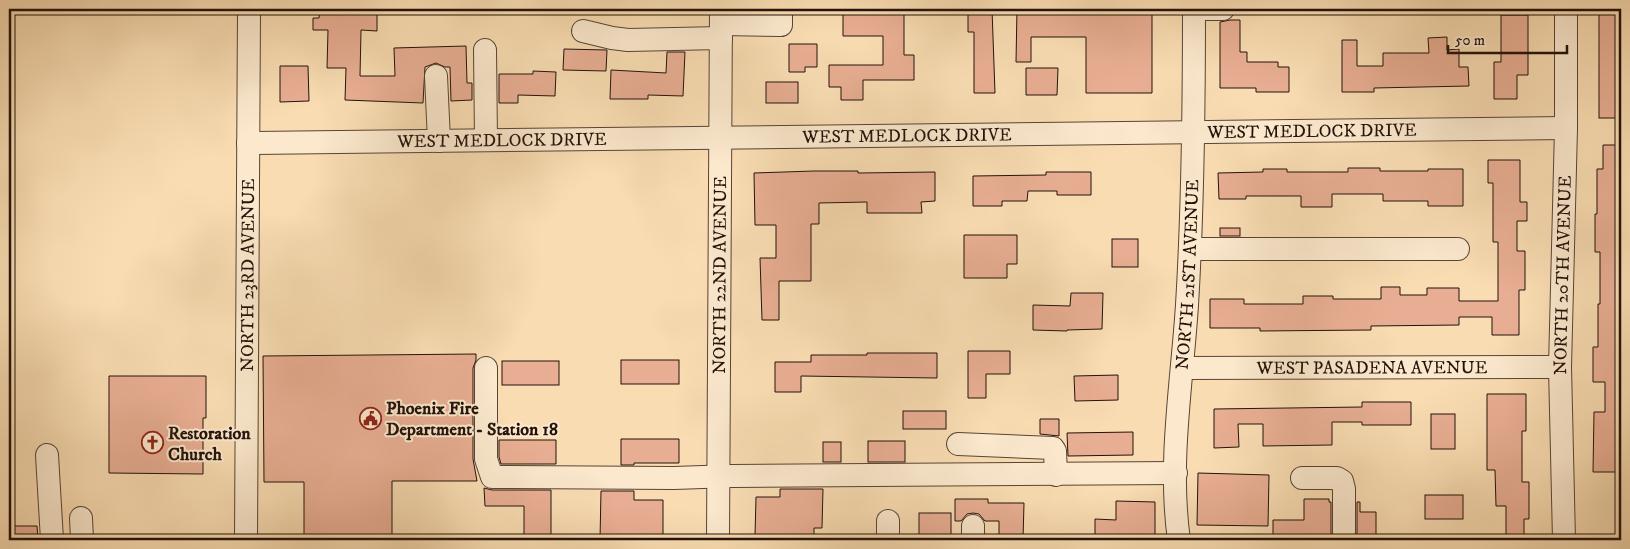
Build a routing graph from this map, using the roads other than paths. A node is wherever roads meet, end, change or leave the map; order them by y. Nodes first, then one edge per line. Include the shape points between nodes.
1 (249, 9) edge
2 (781, 9) edge
3 (1194, 9) edge
4 (1223, 9) edge
5 (1566, 9) edge
6 (721, 24) edge
7 (583, 31) dead end
8 (485, 50) dead end
9 (436, 76) dead end
10 (1566, 128) junction
11 (1194, 131) junction
12 (721, 136) junction
13 (486, 140) junction
14 (439, 141) junction
15 (248, 143) junction
16 (1190, 250) junction
17 (1458, 250) dead end
18 (1560, 367) junction
19 (486, 368) dead end
20 (1183, 368) junction
21 (958, 444) dead end
22 (48, 455) dead end
23 (1176, 473) junction
24 (1056, 474) junction
25 (718, 476) junction
26 (1302, 478) dead end
27 (52, 540) edge
28 (246, 540) edge
29 (718, 540) edge
30 (1179, 540) edge
31 (1344, 540) edge
32 (1564, 540) edge

1 - 15 street, NORTH 23RD AVENUE
2 - 6 street via 781,26
3 - 4 street
3 - 11 street, NORTH 21ST AVENUE
5 - 10 street, NORTH 20TH AVENUE
6 - 7 street via 628,40
6 - 12 street, NORTH 22ND AVENUE
8 - 13 street
9 - 14 street
10 - 11 street, WEST MEDLOCK DRIVE
10 - 18 street, NORTH 20TH AVENUE
11 - 12 street, WEST MEDLOCK DRIVE
11 - 16 street, NORTH 21ST AVENUE
12 - 13 street, WEST MEDLOCK DRIVE
12 - 25 street, NORTH 22ND AVENUE
13 - 14 street, WEST MEDLOCK DRIVE
14 - 15 street, WEST MEDLOCK DRIVE
15 - 28 street, NORTH 23RD AVENUE
16 - 17 street
16 - 20 street, NORTH 21ST AVENUE
18 - 20 street, WEST PASADENA AVENUE
18 - 32 street, NORTH 20TH AVENUE
19 - 25 street via 486,458 492,477
20 - 23 street, NORTH 21ST AVENUE
21 - 24 street via 1053,448
22 - 27 street
23 - 24 street
23 - 30 street, NORTH 21ST AVENUE
24 - 25 street
25 - 29 street, NORTH 22ND AVENUE
26 - 31 street via 1337,478 1342,481

